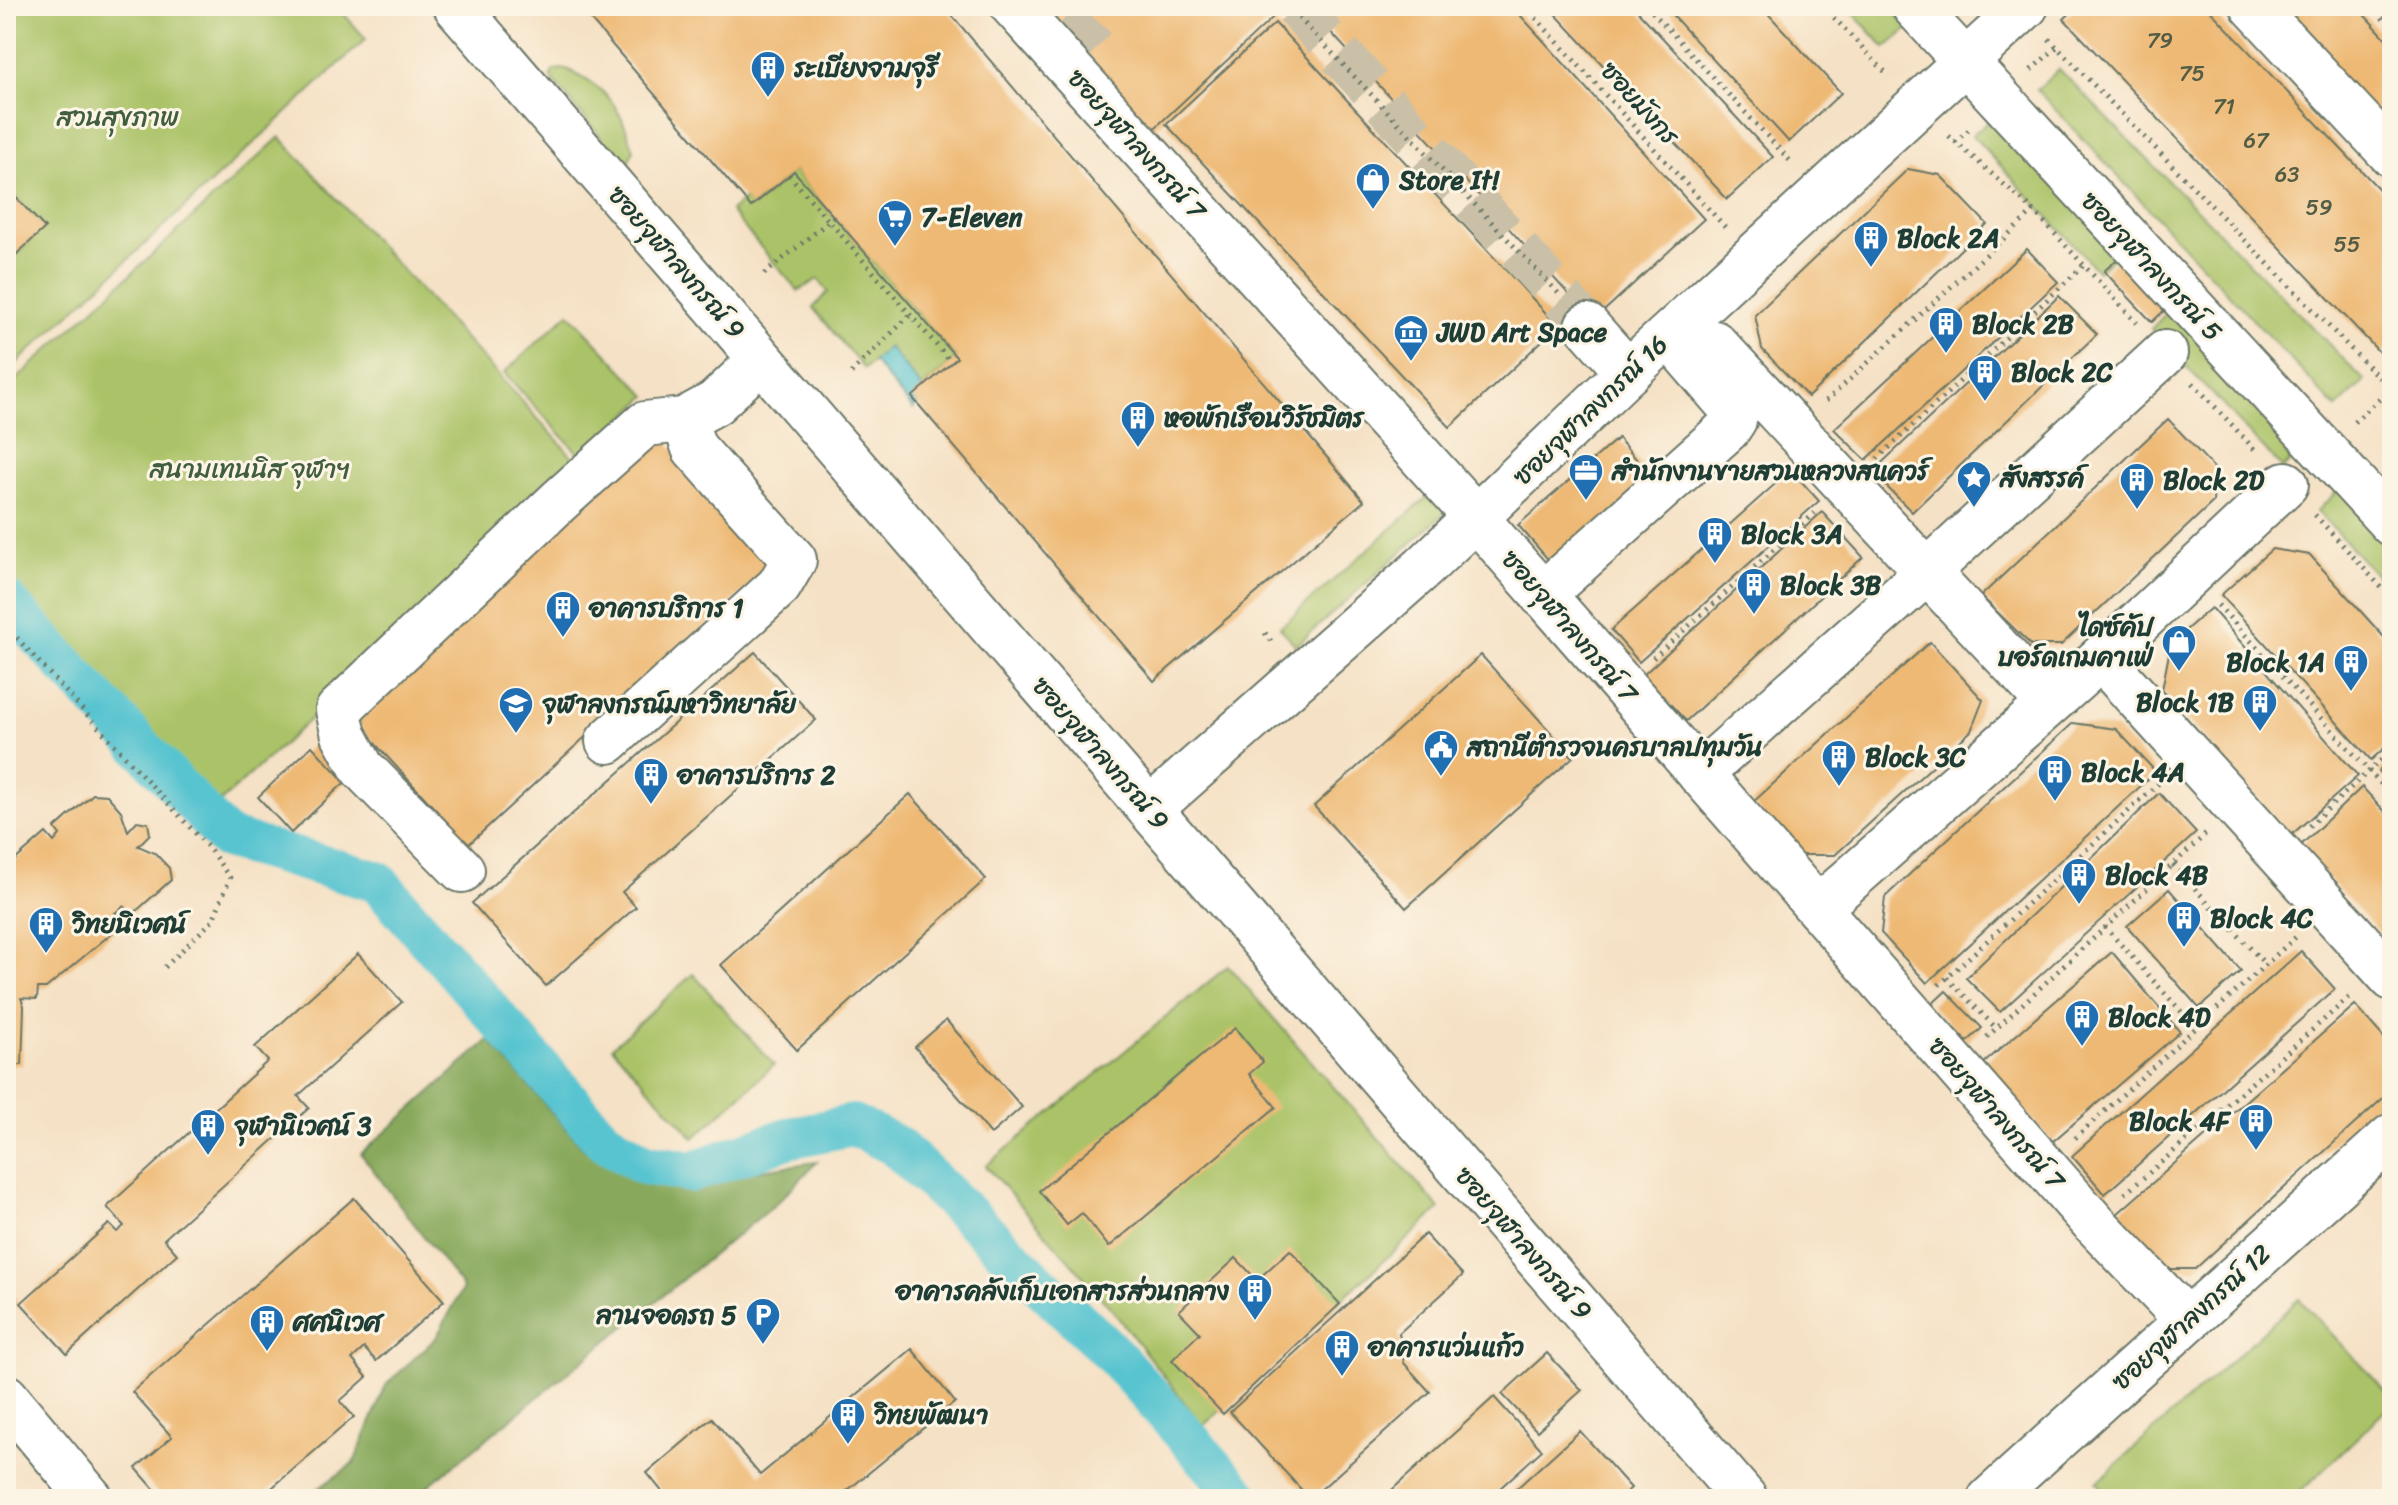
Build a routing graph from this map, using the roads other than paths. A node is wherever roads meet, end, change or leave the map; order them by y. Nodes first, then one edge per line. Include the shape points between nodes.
1 (456, 6) edge
2 (1013, 6) edge
3 (1914, 6) edge
4 (2026, 6) edge
5 (2253, 6) edge
6 (1965, 62) junction
7 (2392, 155) edge
8 (1576, 314) tunnel mouth
9 (1668, 335) junction
10 (1714, 343) dead end
11 (2165, 353) dead end
12 (761, 360) junction
13 (1628, 372) junction
14 (684, 420) junction
15 (2286, 484) dead end
16 (1476, 519) junction
17 (2392, 524) edge
18 (1927, 572) junction
19 (1542, 595) junction
20 (2101, 658) junction
21 (2049, 703) junction
22 (608, 741) dead end
23 (1700, 774) junction
24 (1150, 809) junction
25 (462, 870) dead end
26 (1818, 908) junction
27 (2388, 973) edge
28 (2392, 1136) edge
29 (2187, 1320) junction
30 (6, 1397) edge
31 (91, 1499) edge
32 (1745, 1499) edge
33 (1990, 1499) edge

1 - 12 street, ซอยจุฬาลงกรณ์ 9
2 - 16 street, ซอยจุฬาลงกรณ์ 7 via 1062,54
3 - 6 street, ซอยจุฬาลงกรณ์ 5
4 - 6 street, ซอยจุฬาลงกรณ์ 16
5 - 7 street
6 - 9 street, ซอยจุฬาลงกรณ์ 16
6 - 17 street, ซอยจุฬาลงกรณ์ 5
8 - 13 street
9 - 13 street, ซอยจุฬาลงกรณ์ 16
9 - 19 street via 1733,410 1734,420
10 - 18 street
11 - 18 street
12 - 14 street via 715,403
12 - 24 street, ซอยจุฬาลงกรณ์ 9
13 - 16 street, ซอยจุฬาลงกรณ์ 16
14 - 22 street via 694,448 794,560 779,586
14 - 25 street via 645,424 338,710 344,735 362,768
15 - 20 street
16 - 19 street, ซอยจุฬาลงกรณ์ 7
16 - 24 street, ซอยจุฬาลงกรณ์ 16
18 - 21 street
18 - 23 street
19 - 23 street, ซอยจุฬาลงกรณ์ 7
20 - 21 street
20 - 27 street
21 - 26 street
23 - 26 street, ซอยจุฬาลงกรณ์ 7
24 - 32 street, ซอยจุฬาลงกรณ์ 9
26 - 29 street, ซอยจุฬาลงกรณ์ 7 via 2093,1222
28 - 29 street, ซอยจุฬาลงกรณ์ 12
29 - 33 street, ซอยจุฬาลงกรณ์ 12
30 - 31 street

